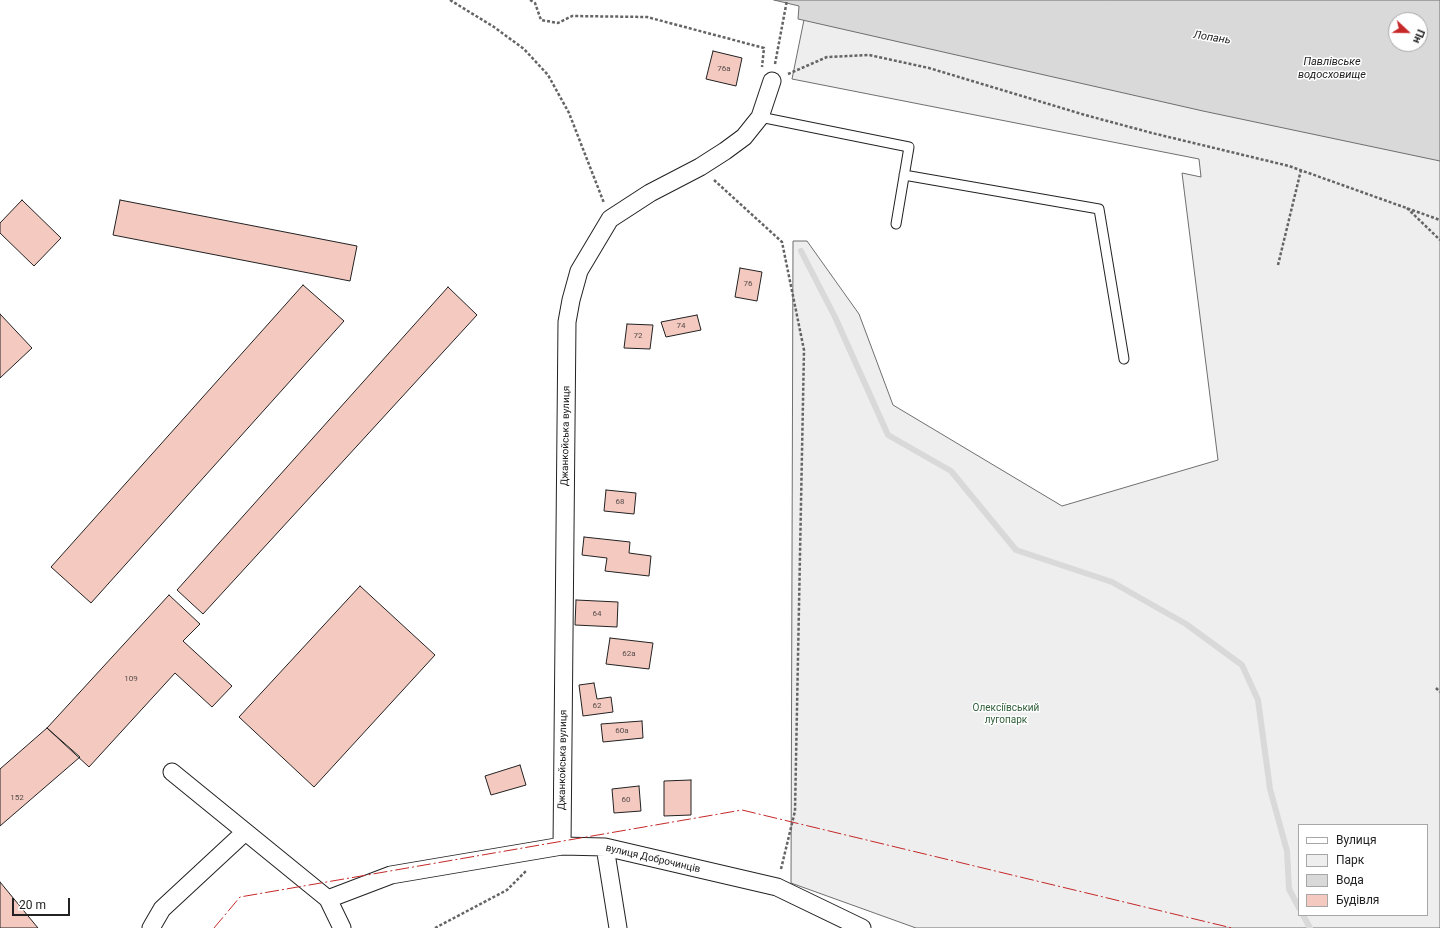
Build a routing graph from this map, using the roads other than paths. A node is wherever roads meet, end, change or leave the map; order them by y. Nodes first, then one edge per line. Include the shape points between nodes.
1 (772, 81) road end
2 (760, 117) junction
3 (904, 175) junction
4 (896, 224) dead end
5 (1124, 359) dead end
6 (172, 772) dead end
7 (245, 832) junction
8 (562, 846) junction
9 (605, 847) junction
10 (328, 899) junction
11 (151, 928) edge
12 (342, 928) edge
13 (618, 928) edge
14 (862, 928) edge

1 - 2 street
2 - 3 lane via 909,147
2 - 8 street, Джанкойська вулиця via 744,137 725,151 650,193 610,219 579,271 571,300 567,322
3 - 4 lane
3 - 5 lane via 1099,209
6 - 7 street
7 - 10 street
7 - 11 street via 162,909
8 - 9 street, вулиця Доброчинців
8 - 10 street, вулиця Доброчинців via 391,875
9 - 13 street
9 - 14 street, вулиця Доброчинців via 777,887
10 - 12 street

